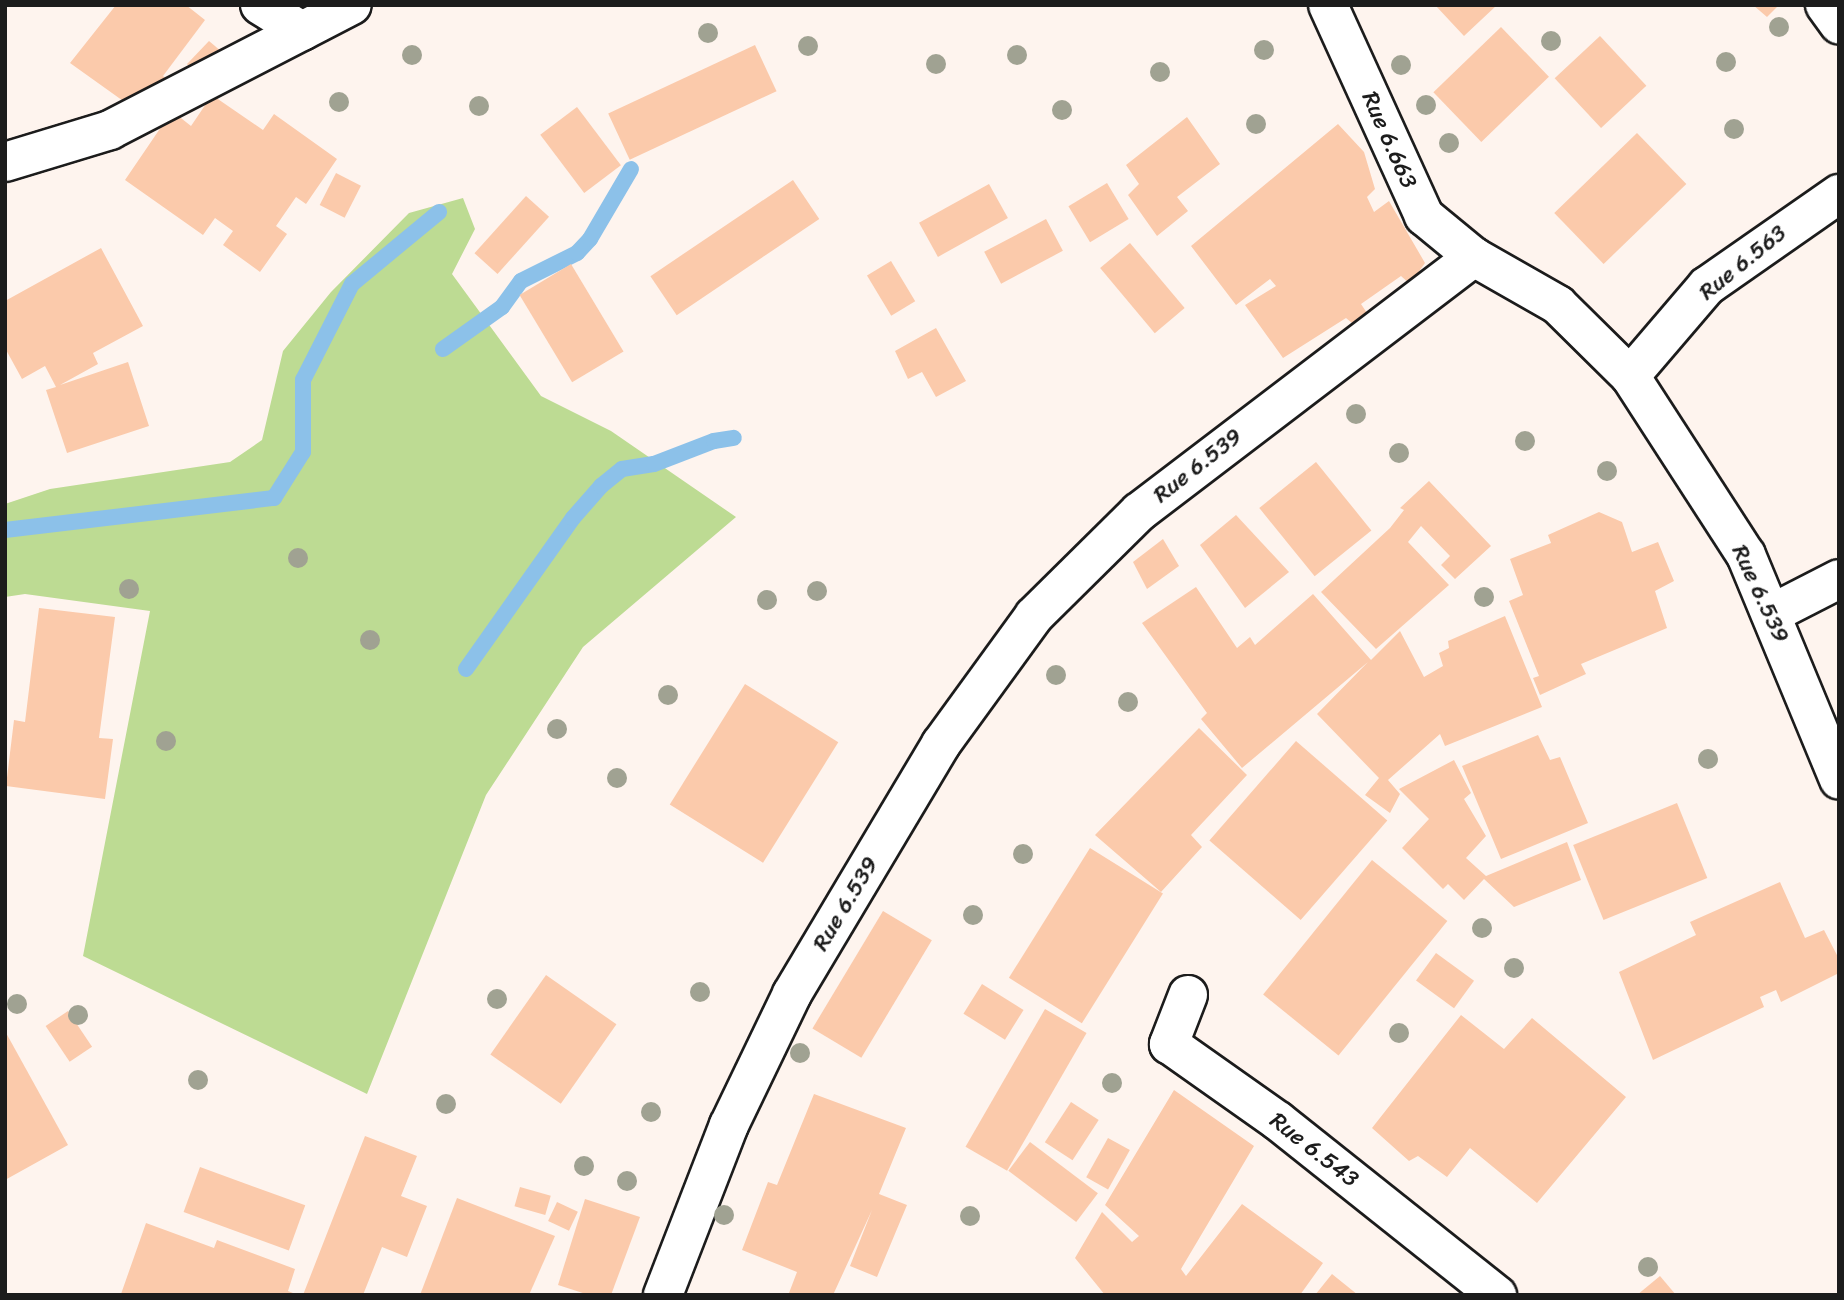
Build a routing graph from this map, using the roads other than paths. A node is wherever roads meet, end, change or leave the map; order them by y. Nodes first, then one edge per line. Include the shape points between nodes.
1 (260, 5) edge
2 (352, 5) edge
3 (1328, 5) edge
4 (1825, 5) edge
5 (1839, 24) edge
6 (302, 31) junction
7 (5, 162) edge
8 (1839, 194) edge
9 (1474, 257) junction
10 (1630, 376) junction
11 (1839, 579) edge
12 (1771, 614) junction
13 (1839, 779) edge
14 (1188, 995) dead end
15 (663, 1295) edge
16 (1497, 1295) edge

1 - 6 street
2 - 6 street
3 - 9 street, Rue 6.663 via 1424,216
4 - 5 street
6 - 7 street via 110,130
8 - 10 street, Rue 6.563 via 1707,286
9 - 10 street, Rue 6.539 via 1558,305
9 - 15 street, Rue 6.539 via 1139,512 1034,616 941,744 792,993 729,1125
10 - 12 street, Rue 6.539 via 1746,555
11 - 12 street
12 - 13 street, Rue 6.539
14 - 16 street, Rue 6.543 via 1169,1044 1278,1121

